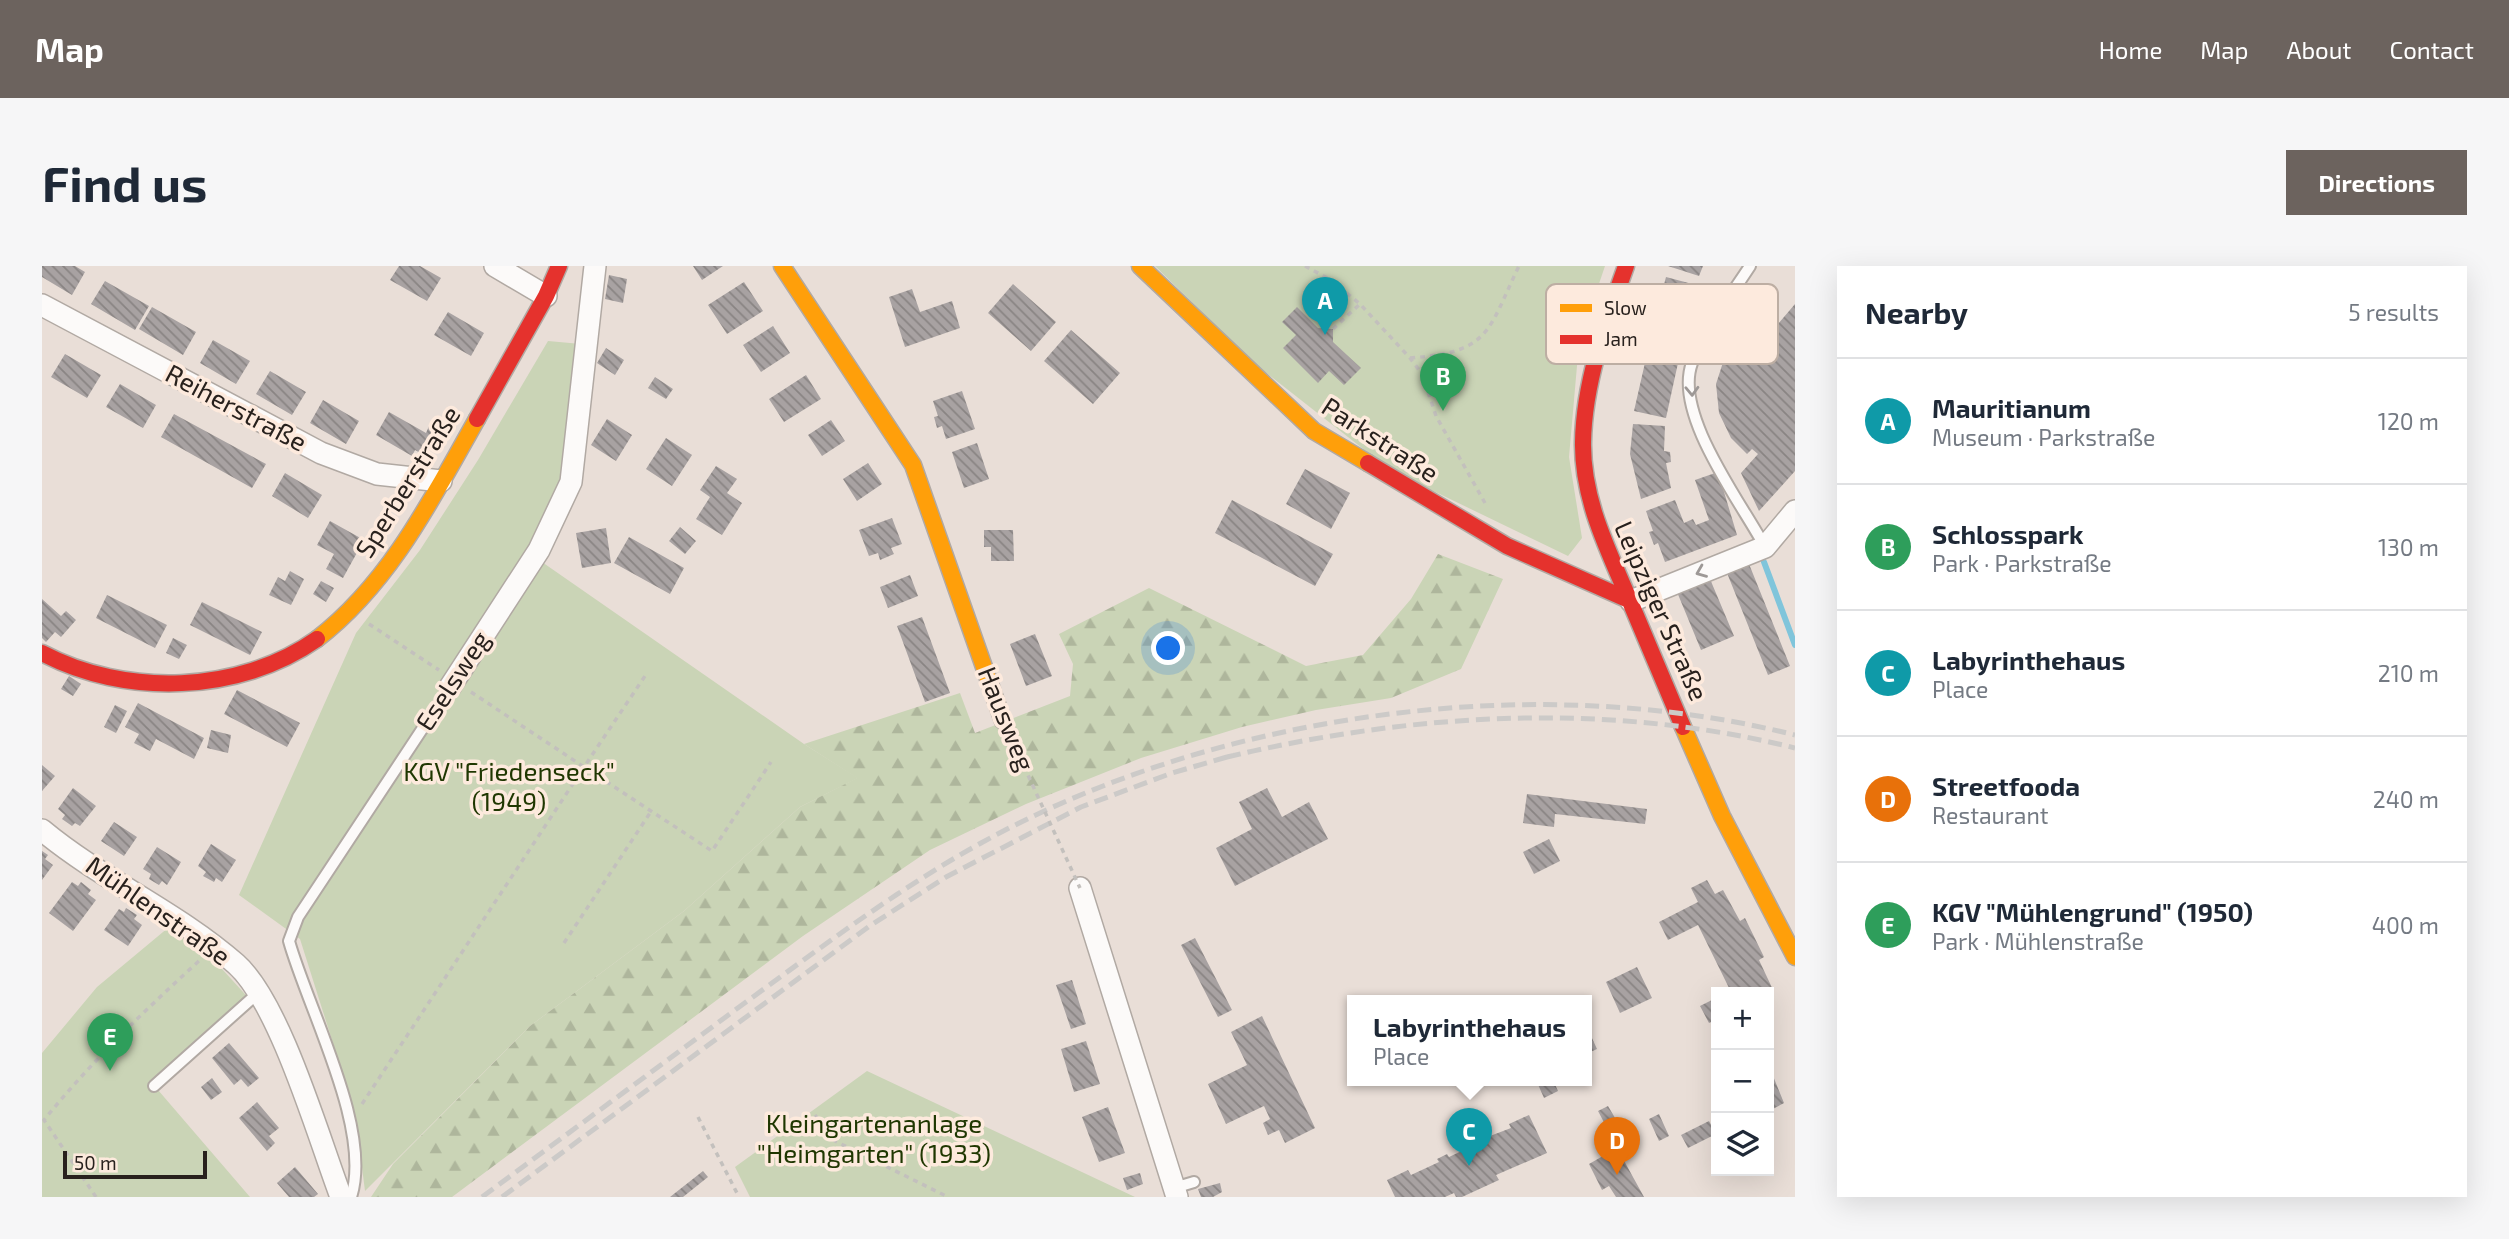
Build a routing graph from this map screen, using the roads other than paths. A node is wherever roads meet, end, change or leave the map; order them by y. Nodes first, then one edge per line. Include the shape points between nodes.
1 (495, 266) edge
2 (559, 266) edge
3 (595, 266) edge
4 (782, 266) edge
5 (1140, 266) edge
6 (1626, 266) edge
7 (1750, 266) edge
8 (1619, 284) edge
9 (1738, 284) edge
10 (546, 296) junction
11 (42, 305) edge
12 (1597, 364) edge
13 (1692, 364) edge
14 (441, 481) junction
15 (1795, 511) edge
16 (1765, 547) junction
17 (1631, 601) junction
18 (42, 653) edge
19 (450, 687) joint
20 (1003, 720) road end
21 (42, 830) edge
22 (1080, 888) road end
23 (1795, 957) edge
24 (258, 993) junction
25 (154, 1086) dead end
26 (1182, 1189) edge
27 (341, 1197) edge
28 (351, 1197) edge

1 - 10 street
2 - 10 street, Sperberstraße
3 - 19 street, Eselsweg via 571,482 539,550
4 - 20 street, Hausweg via 913,465
5 - 17 street, Parkstraße via 1314,430 1507,546
6 - 8 street, Leipziger Straße
7 -> 9 lane
10 - 14 street, Sperberstraße
11 - 14 street, Reiherstraße via 321,453 377,474
12 - 17 street, Leipziger Straße via 1583,439 1587,487 1595,522
13 -> 16 lane via 1691,401 1698,432
14 - 18 street, Sperberstraße via 402,547 350,611 314,641 276,663 225,678 171,684 115,681
15 - 16 street
16 -> 17 street
17 - 23 street, Leipziger Straße via 1722,816
19 - 28 lane, Eselsweg via 298,917 289,941 349,1123 356,1180
21 - 24 street, Mühlenstraße via 237,965
22 - 26 street
24 - 25 lane
24 - 27 street, Mühlenstraße via 285,1047

